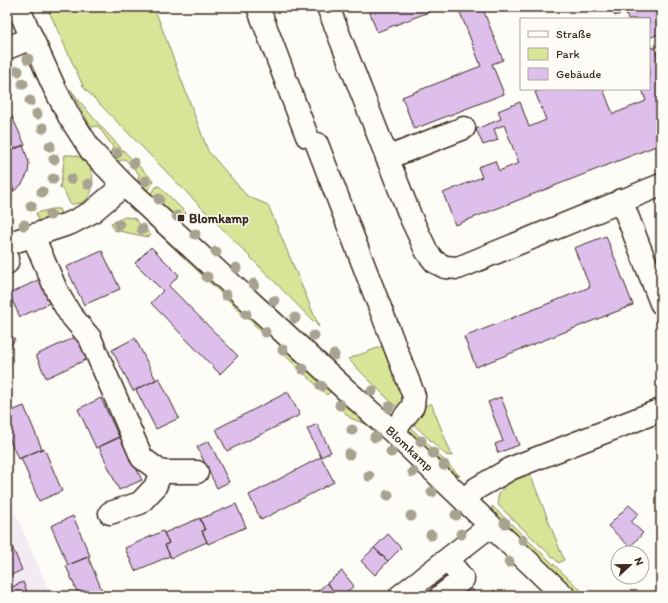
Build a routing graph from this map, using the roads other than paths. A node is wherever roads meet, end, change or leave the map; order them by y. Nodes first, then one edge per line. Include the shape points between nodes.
1 (18, 7) edge
2 (258, 7) edge
3 (328, 7) edge
4 (32, 38) junction
5 (7, 48) edge
6 (464, 128) dead end
7 (387, 158) junction
8 (124, 185) junction
9 (661, 185) edge
10 (621, 200) junction
11 (32, 236) junction
12 (7, 244) edge
13 (7, 259) edge
14 (7, 263) edge
15 (661, 303) edge
16 (661, 410) edge
17 (393, 432) junction
18 (161, 472) junction
19 (197, 472) dead end
20 (464, 500) junction
21 (110, 514) dead end
22 (490, 526) junction
23 (448, 560) junction
24 (424, 578) junction
25 (400, 596) edge
26 (441, 596) edge
27 (564, 596) edge

1 - 4 street, Blomkamp
2 - 17 street via 414,396 413,406
3 - 7 street
4 - 5 street
4 - 8 street, Blomkamp via 69,116 92,152
6 - 7 street
7 - 10 street via 427,252 435,262 445,267 458,268
8 - 11 street via 92,212 71,223
8 - 17 street, Blomkamp
9 - 10 street
10 - 15 street
11 - 12 street
11 - 18 street via 58,294 70,314 90,338 142,458
13 - 14 street
16 - 20 street via 512,468 476,488
17 - 20 street, Blomkamp
18 - 19 street
18 - 21 street via 155,487 140,503
20 - 22 street, Blomkamp
22 - 23 street
22 - 27 street, Blomkamp
23 - 24 street
23 - 26 street via 463,578
24 - 25 street
24 - 26 street

